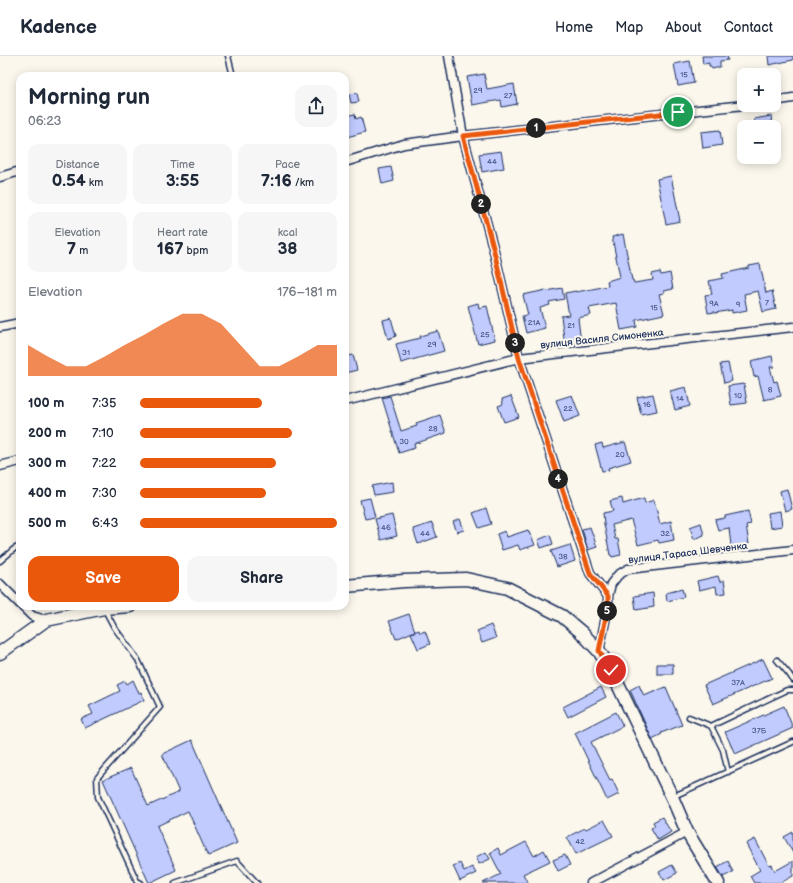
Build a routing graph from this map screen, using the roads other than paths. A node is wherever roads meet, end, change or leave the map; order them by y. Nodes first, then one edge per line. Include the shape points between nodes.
1 (228, 56) edge
2 (449, 56) edge
3 (232, 72) edge
4 (793, 98) edge
5 (781, 99) edge
6 (737, 106) edge
7 (463, 136) junction
8 (349, 161) edge
9 (16, 172) edge
10 (0, 176) edge
11 (16, 324) edge
12 (0, 327) edge
13 (793, 328) edge
14 (519, 358) junction
15 (349, 400) edge
16 (16, 462) edge
17 (0, 466) edge
18 (16, 548) edge
19 (793, 550) edge
20 (0, 561) edge
21 (0, 584) edge
22 (349, 586) edge
23 (608, 596) junction
24 (16, 600) edge
25 (26, 610) edge
26 (94, 610) edge
27 (105, 610) edge
28 (46, 620) junction
29 (599, 651) junction
30 (0, 653) edge
31 (778, 660) dead end
32 (793, 680) edge
33 (793, 690) edge
34 (689, 717) dead end
35 (711, 726) junction
36 (793, 742) edge
37 (728, 772) junction
38 (672, 797) junction
39 (687, 832) junction
40 (141, 883) edge
41 (175, 883) edge
42 (257, 883) edge
43 (592, 883) edge
44 (718, 883) edge

1 - 3 lane
2 - 7 street
4 - 5 street
6 - 7 street
7 - 8 street via 404,144
7 - 14 street
9 - 10 street
11 - 12 street
13 - 14 street, вулиця Василя Симоненка
14 - 15 street, вулиця Василя Симоненка
14 - 23 street via 590,573
16 - 17 street
18 - 20 lane
19 - 23 street, вулиця Тараса Шевченка via 628,569 611,584
21 - 24 street
22 - 29 street via 466,579 507,588 562,616
23 - 29 street, вулиця Тараса Шевченка
25 - 28 street via 32,616
26 - 28 street
27 - 40 lane via 138,660 160,707 97,778 98,797 137,881
28 - 30 street
29 - 38 street via 611,670
31 - 32 lane
33 - 35 lane via 787,690
34 - 35 lane
35 - 37 lane via 723,750
36 - 37 lane
37 - 38 lane
38 - 39 street
39 - 43 street
39 - 44 street
41 - 42 lane via 237,861

